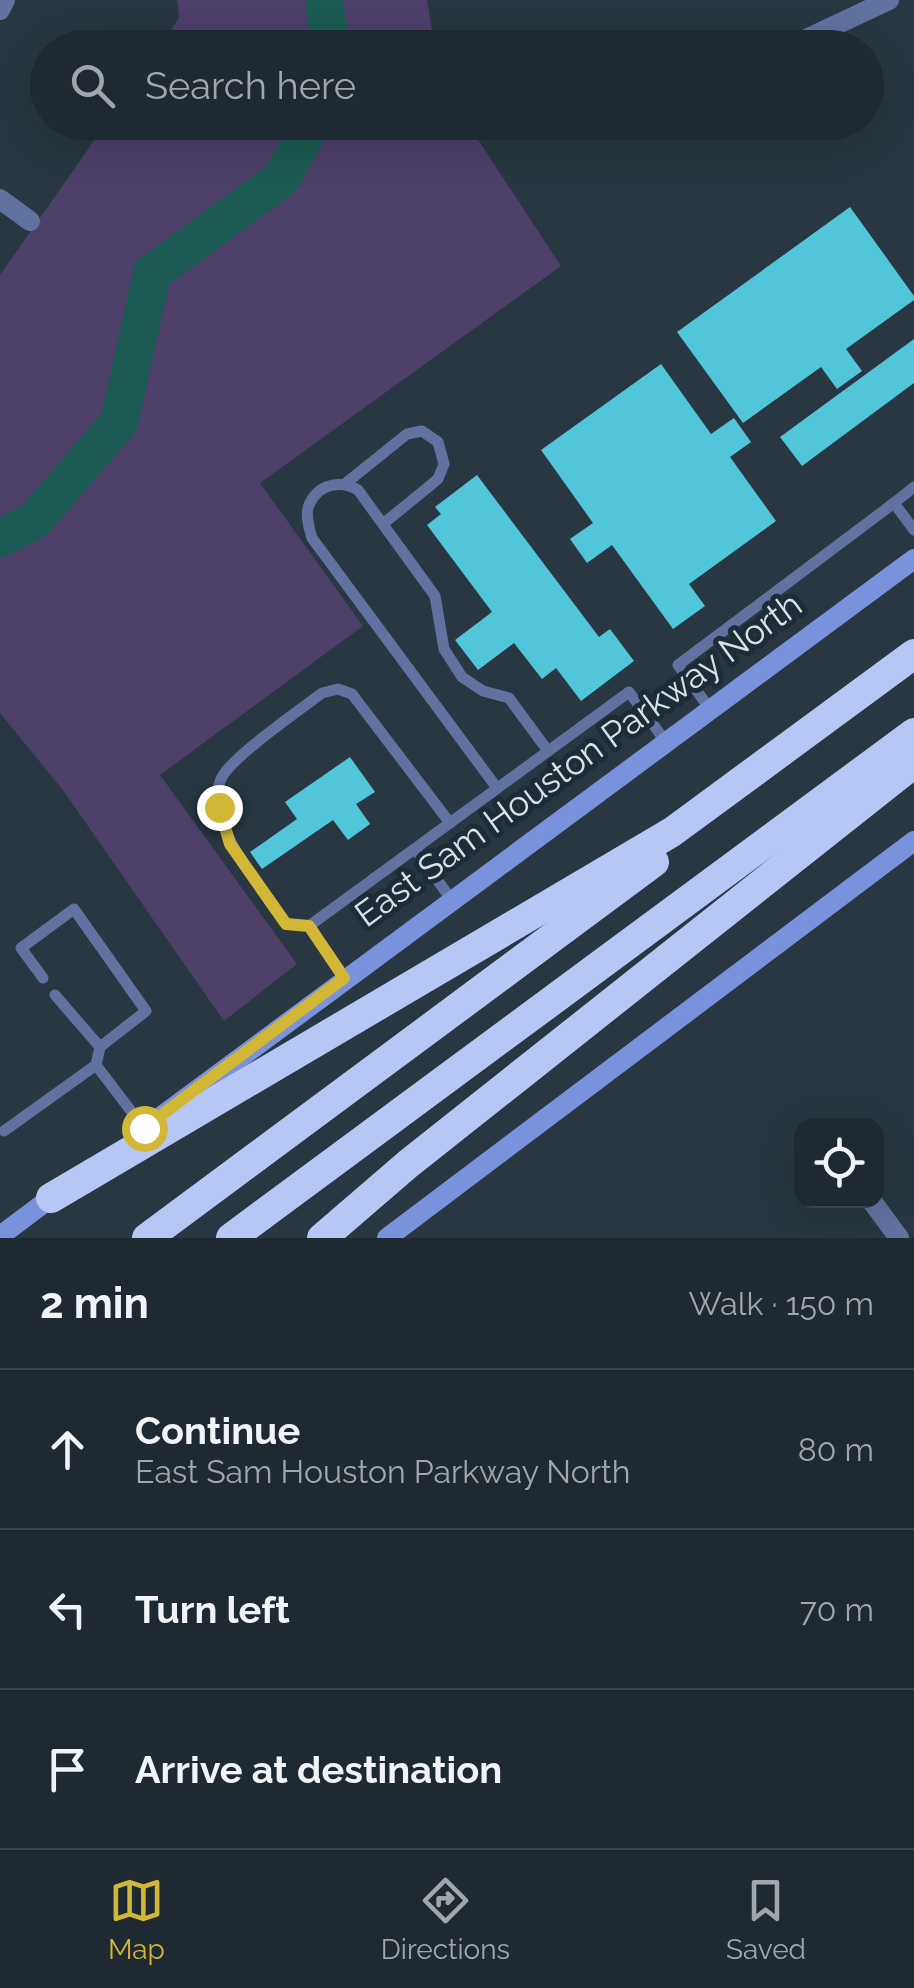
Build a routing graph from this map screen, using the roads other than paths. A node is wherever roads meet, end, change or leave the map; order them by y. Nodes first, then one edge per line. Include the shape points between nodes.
1 (5, 0) edge
2 (889, 0) edge
3 (0, 10) edge
4 (825, 30) edge
5 (0, 199) edge
6 (30, 221) dead end
7 (346, 482) junction
8 (914, 487) edge
9 (894, 502) junction
10 (383, 524) junction
11 (914, 530) edge
12 (914, 560) edge
13 (914, 654) edge
14 (914, 670) edge
15 (710, 709) junction
16 (914, 733) edge
17 (666, 742) junction
18 (548, 751) junction
19 (914, 763) edge
20 (498, 788) junction
21 (450, 823) junction
22 (914, 841) edge
23 (414, 849) junction
24 (452, 899) junction
25 (309, 926) junction
26 (43, 978) dead end
27 (344, 978) junction
28 (55, 995) dead end
29 (100, 1047) junction
30 (96, 1065) junction
31 (144, 1128) junction
32 (1, 1131) edge
33 (51, 1198) junction
34 (878, 1208) edge
35 (0, 1236) edge
36 (147, 1238) edge
37 (231, 1238) edge
38 (322, 1238) edge
39 (387, 1238) edge
40 (899, 1238) edge

1 - 3 street
2 - 4 street
5 - 6 street
7 - 10 lane
7 - 10 lane via 407,434 422,431 438,442 444,464 438,479
7 - 20 lane via 332,484 309,505 312,538
8 - 9 lane
9 - 11 lane
9 - 15 lane via 678,666
10 - 18 lane via 435,596 444,648 462,676 509,698
12 - 15 main road, East Sam Houston Parkway North
13 - 33 highway via 672,832
14 - 36 highway
15 - 17 main road, East Sam Houston Parkway North
16 - 37 highway
17 - 18 lane via 629,692
17 - 24 main road, East Sam Houston Parkway North
18 - 20 lane
19 - 38 highway
20 - 21 lane
21 - 23 lane
21 - 25 lane via 352,694 322,693 220,780 219,807 230,844 286,924
22 - 39 main road
23 - 24 lane
23 - 25 lane
24 - 27 main road, East Sam Houston Parkway North
25 - 27 lane
26 - 29 lane via 21,948 74,909 146,1010
27 - 31 main road, East Sam Houston Parkway North
28 - 29 lane
29 - 30 lane
30 - 31 lane
30 - 32 lane
31 - 33 main road, East Sam Houston Parkway North
33 - 35 main road, East Sam Houston Parkway North
34 - 40 street

